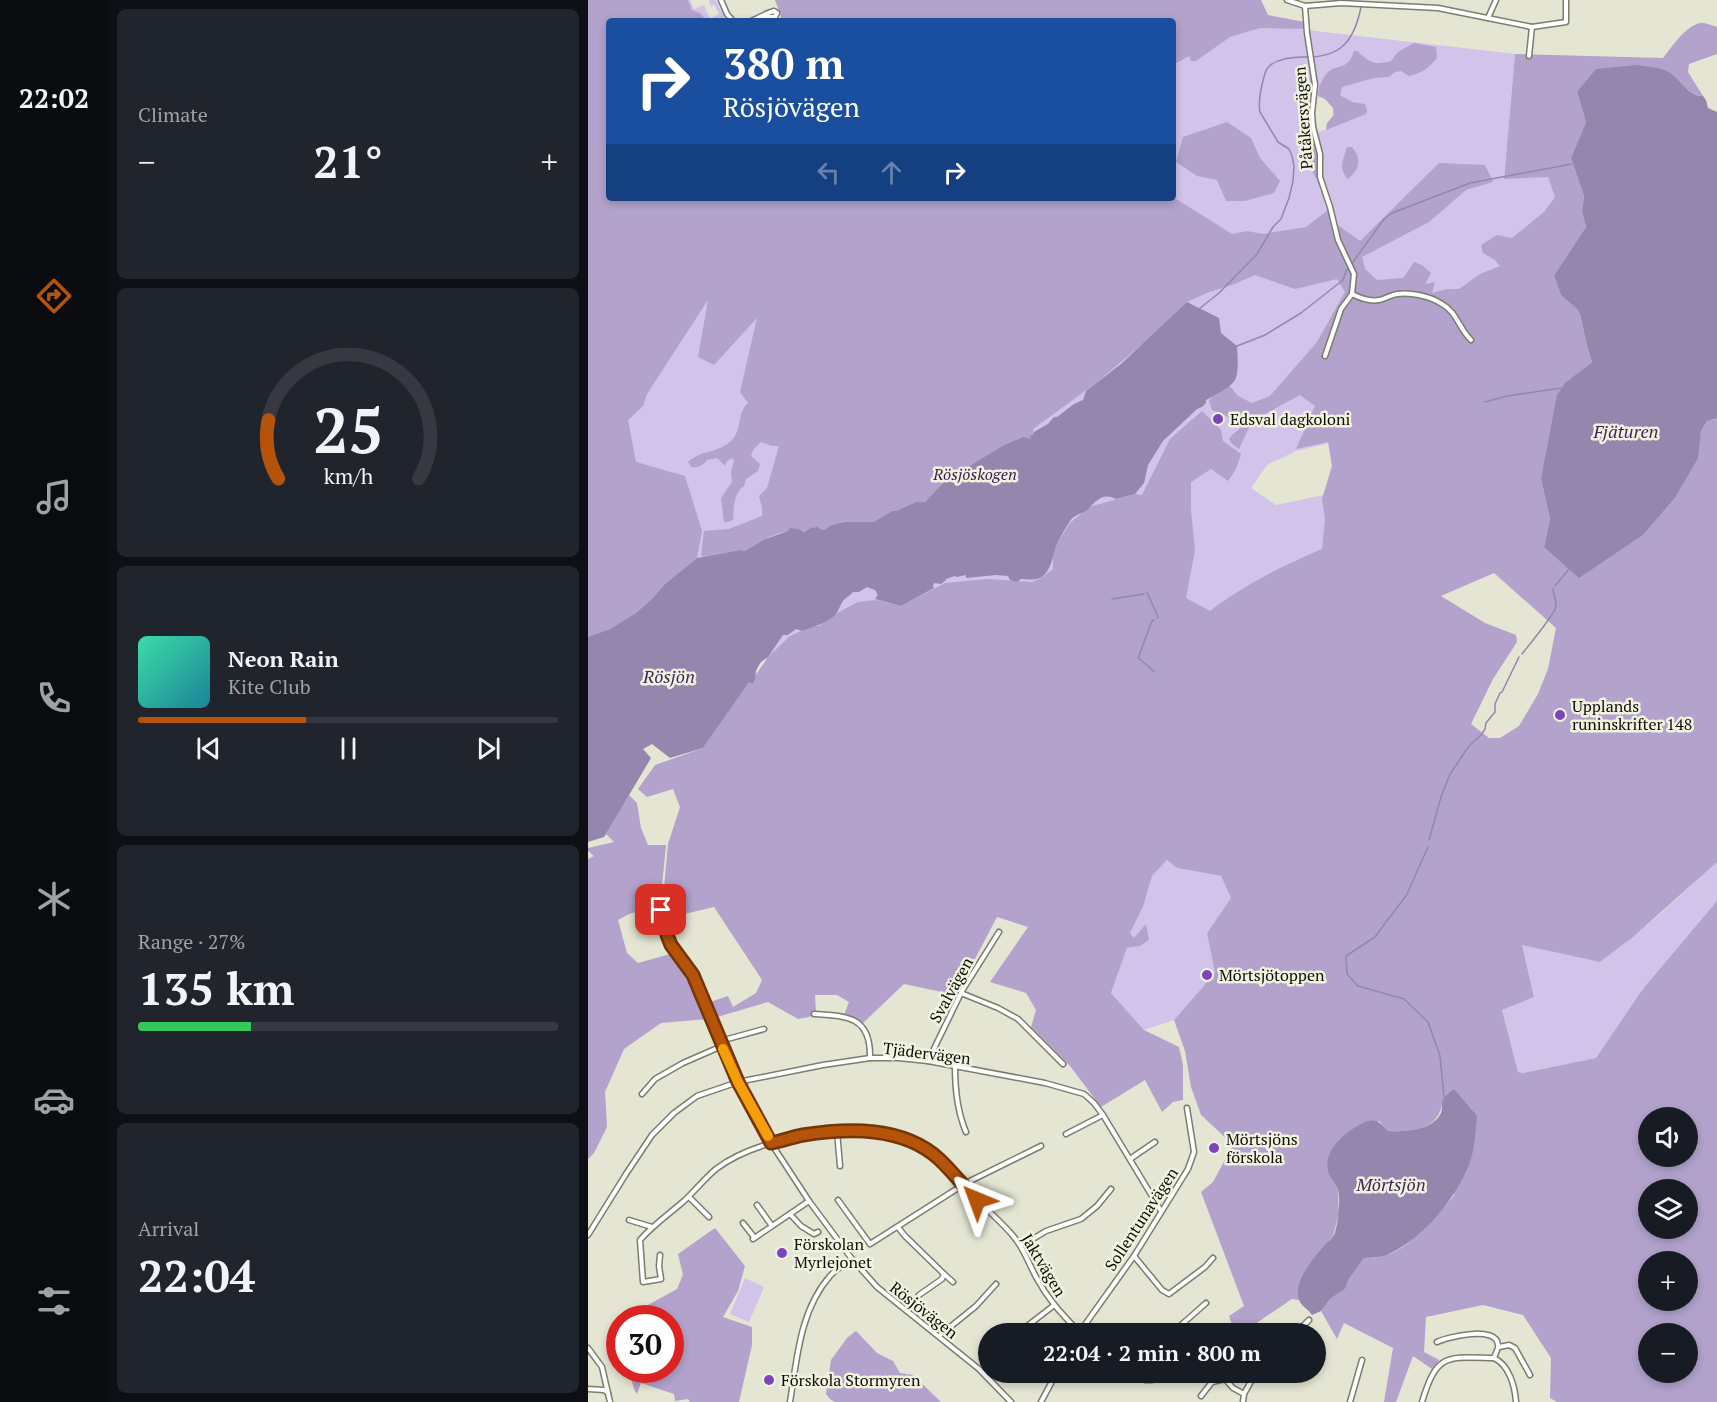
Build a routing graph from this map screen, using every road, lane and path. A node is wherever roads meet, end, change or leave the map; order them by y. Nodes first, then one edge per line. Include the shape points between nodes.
1 (721, 0) edge
2 (1287, 0) edge
3 (1404, 0) edge
4 (1496, 0) edge
5 (1566, 0) edge
6 (1340, 1) edge
7 (1305, 6) junction
8 (1400, 6) junction
9 (764, 17) dead end
10 (730, 18) edge
11 (761, 18) edge
12 (1488, 18) junction
13 (1532, 27) junction
14 (1529, 56) dead end
15 (1352, 294) junction
16 (1471, 340) dead end
17 (1325, 356) dead end
18 (999, 932) dead end
19 (667, 935) junction
20 (961, 993) junction
21 (814, 1014) dead end
22 (764, 1029) dead end
23 (721, 1045) junction
24 (870, 1058) junction
25 (928, 1061) junction
26 (1063, 1064) dead end
27 (955, 1067) junction
28 (738, 1082) junction
29 (642, 1094) dead end
30 (1187, 1108) dead end
31 (1103, 1116) junction
32 (837, 1131) junction
33 (966, 1132) dead end
34 (1066, 1134) dead end
35 (1155, 1142) dead end
36 (771, 1143) junction
37 (1041, 1146) dead end
38 (1130, 1159) junction
39 (840, 1166) dead end
40 (963, 1186) junction
41 (1112, 1189) dead end
42 (689, 1197) junction
43 (838, 1200) dead end
44 (809, 1202) junction
45 (757, 1205) dead end
46 (1161, 1211) junction
47 (790, 1214) junction
48 (709, 1217) dead end
49 (629, 1220) dead end
50 (743, 1223) dead end
51 (772, 1226) junction
52 (652, 1227) junction
53 (898, 1227) junction
54 (818, 1232) dead end
55 (588, 1235) edge
56 (1021, 1246) junction
57 (660, 1255) dead end
58 (1134, 1256) junction
59 (1213, 1257) dead end
60 (852, 1259) junction
61 (944, 1274) junction
62 (953, 1282) dead end
63 (996, 1284) dead end
64 (920, 1295) dead end
65 (1206, 1303) dead end
66 (1053, 1306) junction
67 (1309, 1320) dead end
68 (1031, 1323) edge
69 (1070, 1323) edge
70 (1087, 1323) edge
71 (1183, 1323) edge
72 (1306, 1323) edge
73 (939, 1336) junction
74 (1437, 1342) dead end
75 (1499, 1347) junction
76 (588, 1348) edge
77 (1494, 1358) junction
78 (1362, 1360) dead end
79 (1530, 1375) dead end
80 (1051, 1383) edge
81 (1211, 1383) edge
82 (1229, 1383) edge
83 (1250, 1383) edge
84 (588, 1389) edge
85 (609, 1394) junction
86 (1244, 1394) junction
87 (1201, 1396) dead end
88 (610, 1402) edge
89 (790, 1402) edge
90 (1011, 1402) edge
91 (1041, 1402) edge
92 (1243, 1402) edge
93 (1350, 1402) edge
94 (1422, 1402) edge
95 (1516, 1402) edge

1 - 10 street
2 - 7 street
3 - 8 street
4 - 12 street
5 - 13 street via 1566,22
6 - 7 street
6 - 8 street
7 - 15 street, Påtåkersvägen via 1315,85 1312,113 1320,177 1338,240 1354,270
8 - 12 street via 1438,8
9 - 11 street
12 - 13 street
13 - 14 street
15 - 16 street via 1377,300 1397,294 1414,295 1442,303
15 - 17 street via 1341,309
18 - 20 street, Svalvägen
19 - 19 street, Rösjövägen via 661,910 651,911 652,923
19 - 23 street, Rösjövägen via 693,975
20 - 25 street, Svalvägen
20 - 26 street via 1018,1019
21 - 24 street via 853,1020 868,1037
22 - 23 street via 724,1040
23 - 28 street, Rösjövägen
23 - 29 street via 655,1078
24 - 25 street, Tjädervägen
24 - 28 street, Tjädervägen
25 - 27 street, Tjädervägen
27 - 31 street, Tjädervägen via 1084,1094
27 - 33 street via 955,1092
28 - 36 street, Rösjövägen
28 - 55 street, Tjädervägen via 698,1096 674,1113 652,1136
30 - 46 street, Sollentunavägen via 1194,1152 1188,1169
31 - 34 street
31 - 38 street, Tjädervägen
32 - 36 street, Jaktvägen
32 - 39 street
32 - 40 street, Jaktvägen via 873,1131 919,1146 939,1159
35 - 38 street
36 - 42 street, Jaktvägen via 717,1168
36 - 44 street, Rösjövägen
37 - 40 street
38 - 46 street, Tjädervägen
40 - 53 street
40 - 56 street, Jaktvägen
41 - 56 street via 1082,1219 1046,1231
42 - 48 street
42 - 52 street, Jaktvägen
43 - 53 street via 870,1244
44 - 47 street
44 - 60 street, Rösjövägen
45 - 51 street
46 - 58 street, Sollentunavägen
47 - 51 street
47 - 54 street via 801,1226 814,1234
49 - 52 street
50 - 51 street via 754,1238
52 - 57 street, Jaktvägen via 640,1240 643,1282 661,1279
53 - 61 street
56 - 66 street, Jaktvägen
58 - 59 street via 1169,1294
58 - 70 street, Sollentunavägen
60 - 73 street, Rösjövägen via 877,1287
60 - 89 street via 831,1275 810,1305
61 - 62 street
61 - 64 street
63 - 73 street
65 - 71 street
66 - 68 street
66 - 69 street, Jaktvägen
67 - 72 street
73 - 90 street, Rösjövägen
74 - 75 street via 1480,1334 1493,1337
75 - 77 street
75 - 79 street via 1515,1348
76 - 85 street via 602,1367
77 - 94 street via 1446,1360 1436,1368
77 - 95 street via 1504,1364
78 - 93 street
80 - 91 street
81 - 87 street
82 - 86 street
83 - 86 street
84 - 85 street
85 - 88 street
86 - 92 street

